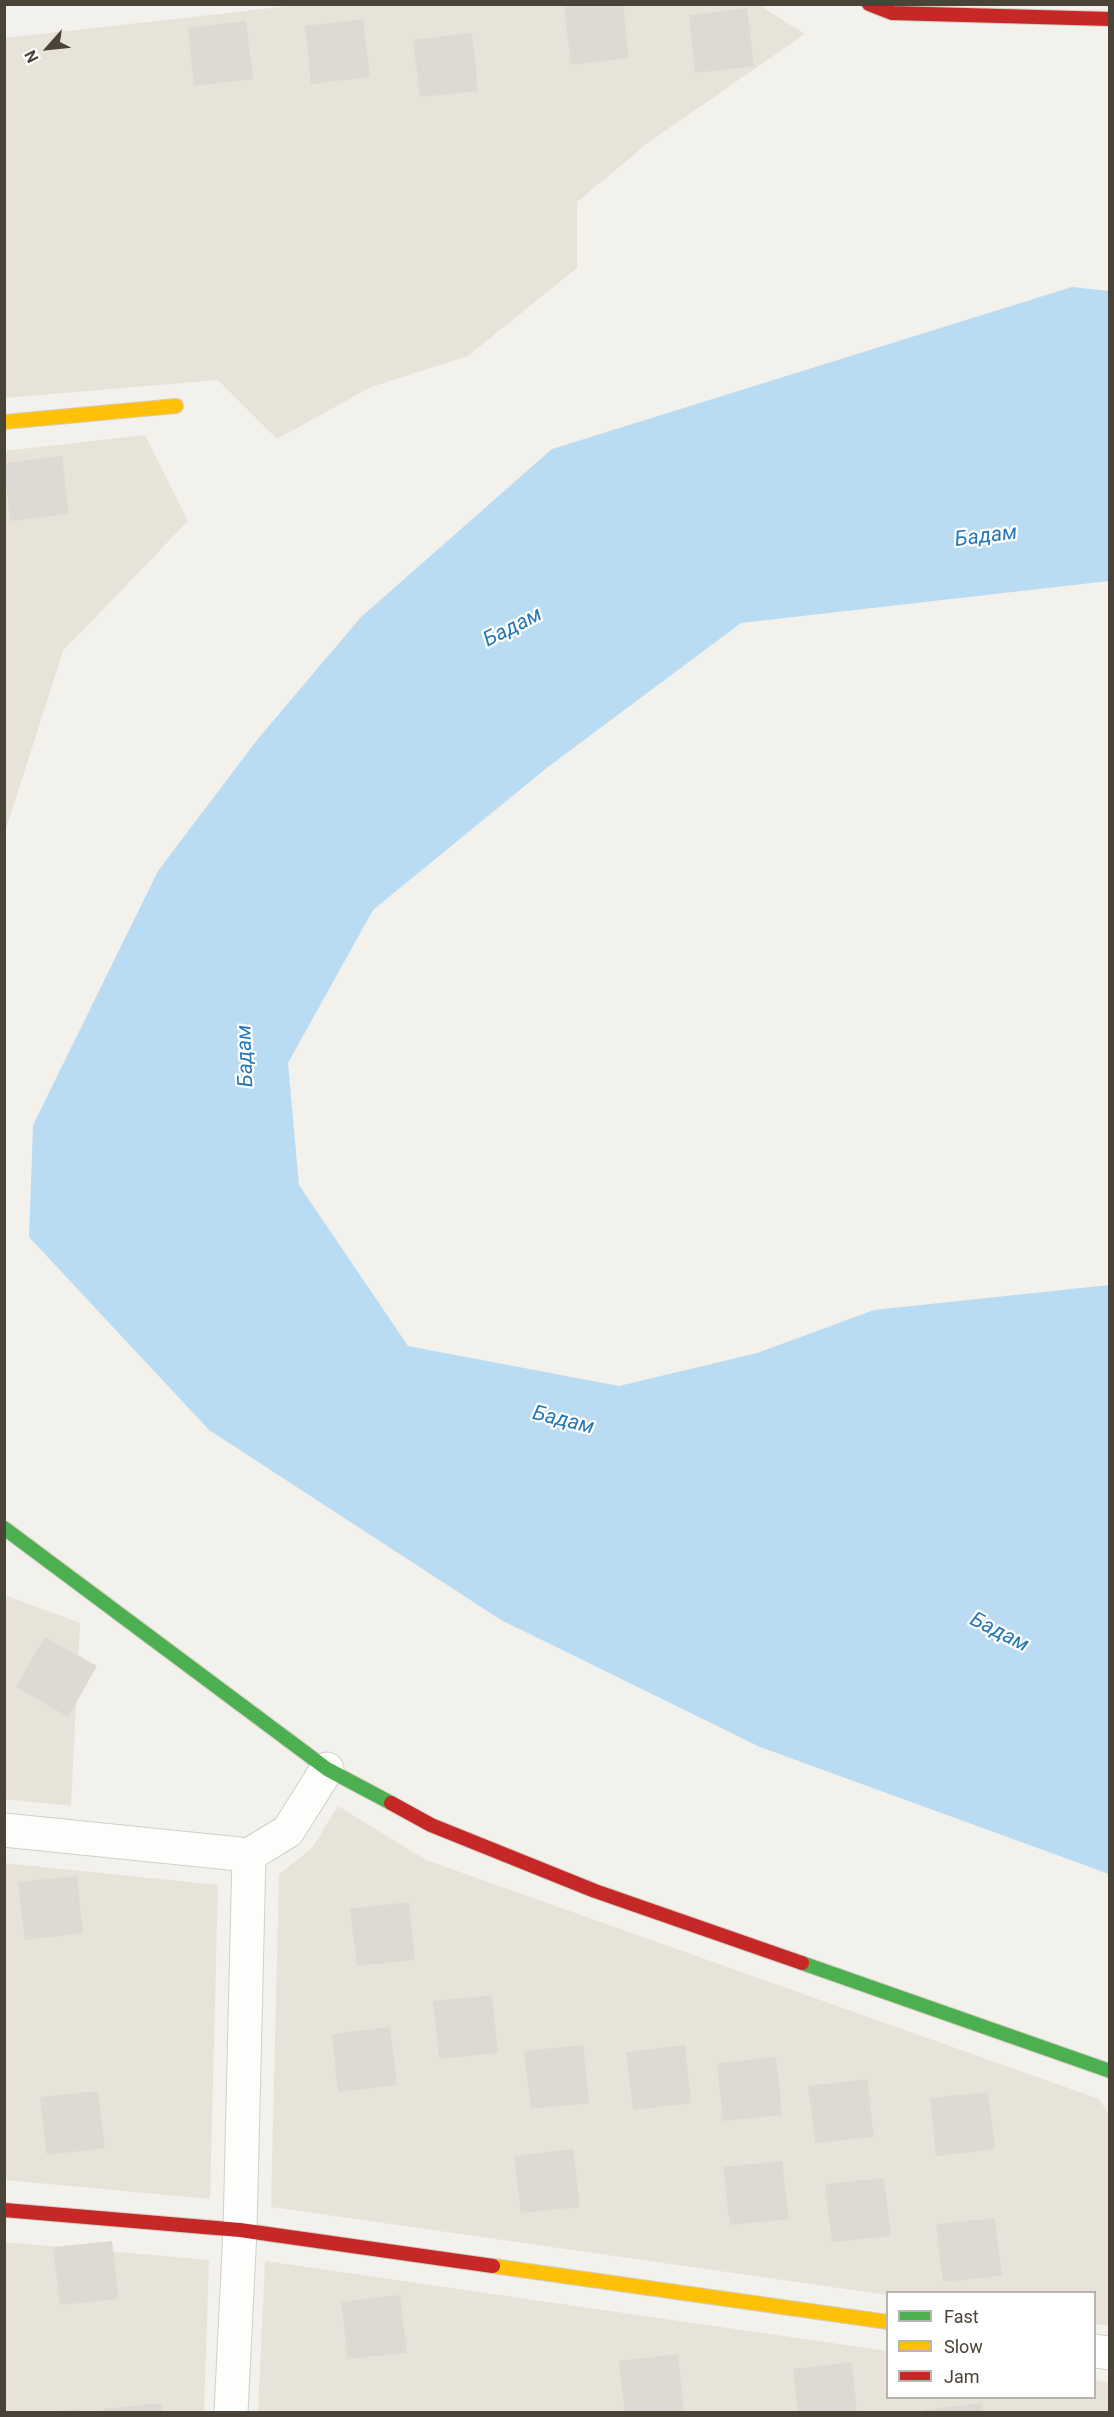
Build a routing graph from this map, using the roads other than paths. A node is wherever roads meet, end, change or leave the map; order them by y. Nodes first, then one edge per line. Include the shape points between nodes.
1 (869, 4) edge
2 (1110, 19) edge
3 (176, 406) dead end
4 (4, 422) edge
5 (4, 1527) edge
6 (327, 1768) junction
7 (4, 1830) edge
8 (249, 1855) junction
9 (1110, 2071) edge
10 (4, 2210) edge
11 (240, 2230) junction
12 (886, 2322) edge
13 (231, 2412) edge

1 - 2 street via 892,14
3 - 4 street
5 - 6 street
6 - 8 street via 288,1831
6 - 9 street via 431,1825 595,1891
7 - 8 street
8 - 11 street
10 - 11 street
11 - 12 street
11 - 13 street

